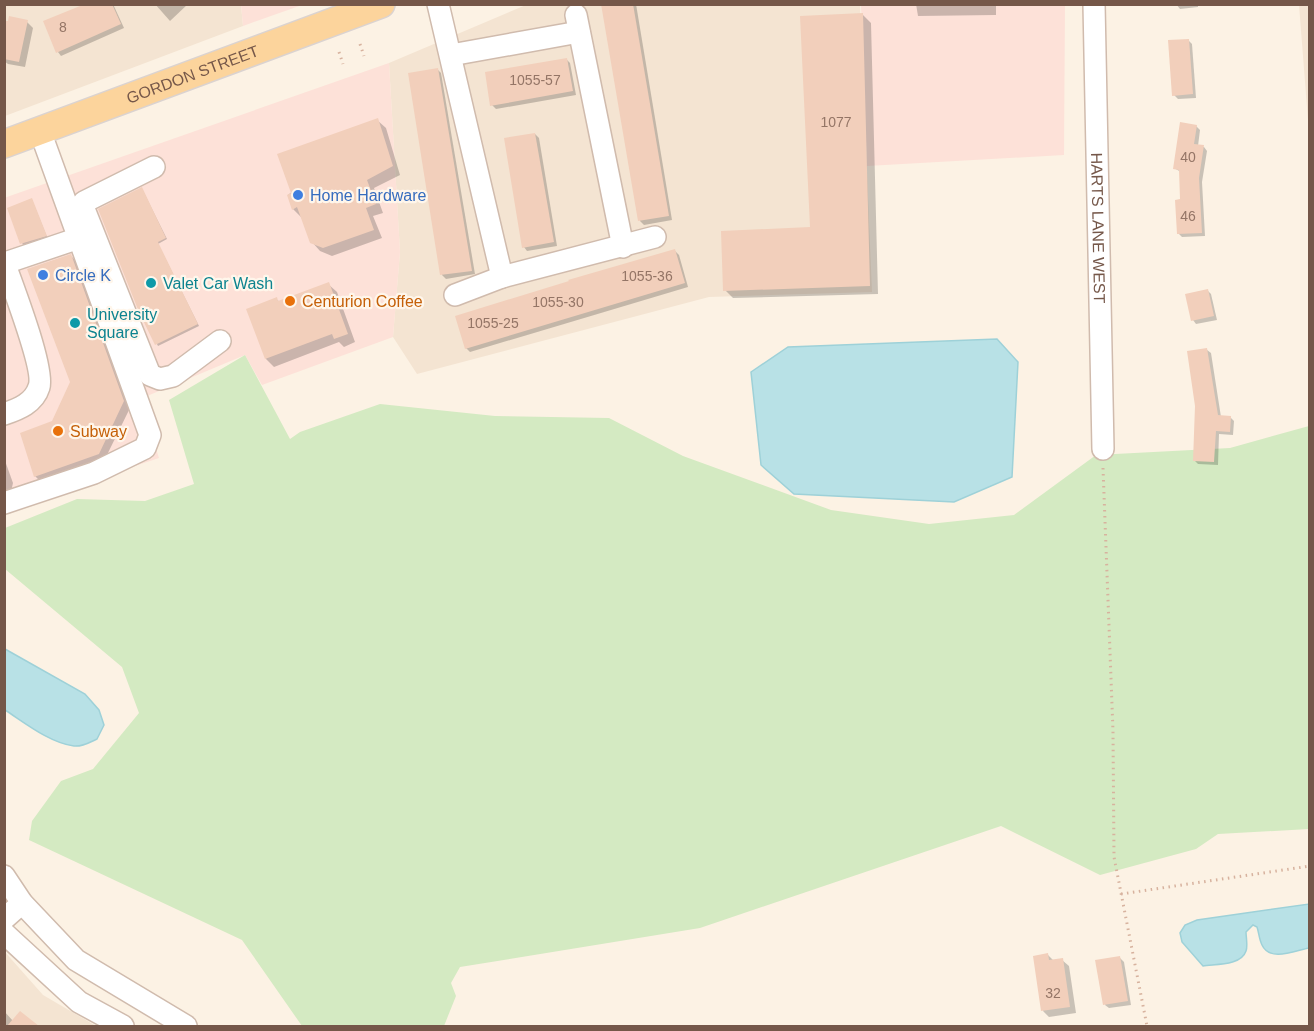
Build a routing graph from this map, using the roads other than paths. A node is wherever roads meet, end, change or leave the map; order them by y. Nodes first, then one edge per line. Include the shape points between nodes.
1 (381, 4) edge
2 (438, 4) edge
3 (1094, 4) edge
4 (451, 55) junction
5 (40, 131) junction
6 (4, 144) edge
7 (154, 167) dead end
8 (655, 237) dead end
9 (79, 238) junction
10 (623, 247) junction
11 (5, 262) edge
12 (502, 278) junction
13 (455, 295) dead end
14 (220, 341) dead end
15 (4, 414) edge
16 (1103, 449) road end
17 (4, 503) edge
18 (4, 876) edge
19 (22, 903) junction
20 (4, 919) edge
21 (4, 933) edge
22 (123, 1026) edge
23 (186, 1026) edge

1 - 5 main road, GORDON STREET
2 - 4 street
3 - 16 street, HARTS LANE WEST
4 - 10 street via 577,24
4 - 12 street
5 - 6 main road, GORDON STREET
5 - 9 street
7 - 14 street via 84,202 84,209 150,375 160,379 173,376
8 - 10 street
9 - 11 street
9 - 17 street via 150,435 145,448 94,472
10 - 12 street
11 - 15 street via 37,362 40,385 33,399
12 - 13 street
18 - 19 street
19 - 20 street
19 - 23 street via 76,960
21 - 22 street via 79,1002

